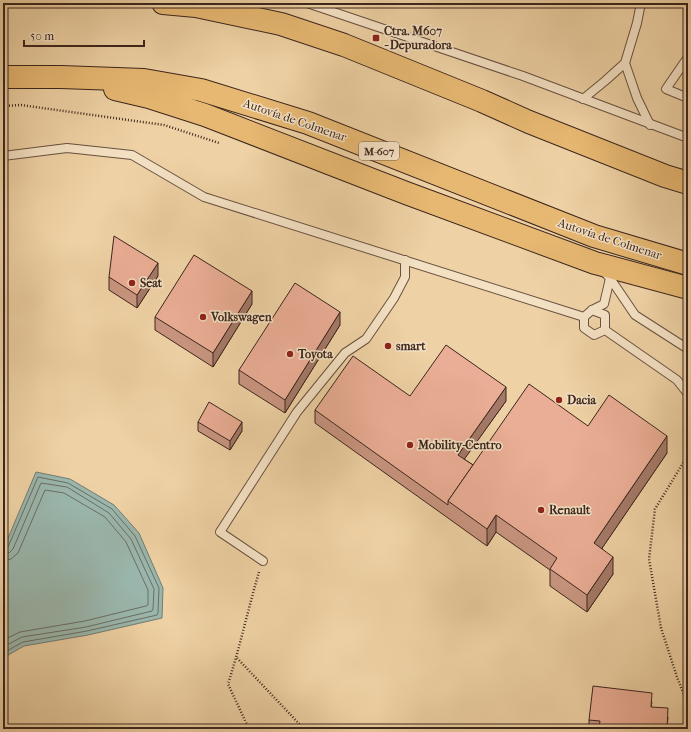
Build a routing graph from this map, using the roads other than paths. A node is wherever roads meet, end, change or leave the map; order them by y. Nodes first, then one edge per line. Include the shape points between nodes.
1 (163, 3) edge
2 (307, 3) edge
3 (641, 3) edge
4 (688, 57) edge
5 (625, 63) junction
6 (3, 77) edge
7 (61, 77) junction
8 (688, 98) edge
9 (583, 100) junction
10 (650, 125) junction
11 (688, 138) edge
12 (3, 156) edge
13 (688, 183) edge
14 (405, 260) junction
15 (595, 263) junction
16 (688, 264) edge
17 (610, 278) junction
18 (688, 288) edge
19 (592, 310) junction
20 (584, 316) junction
21 (605, 330) junction
22 (688, 349) edge
23 (688, 394) edge
24 (262, 561) road end

1 - 13 highway via 196,6 281,24 344,45 529,122
2 - 9 lane via 523,76
3 - 5 lane
4 - 8 lane via 666,89
5 - 9 lane
5 - 10 lane
6 - 7 highway, Autovía de Colmenar / M-607
7 - 15 highway via 149,97 206,115
7 - 16 highway, Autovía de Colmenar / M-607 via 144,80 201,90 247,103 308,123 594,236
9 - 10 lane
10 - 11 lane
12 - 14 lane via 67,148 132,155 204,197
14 - 20 lane
14 - 24 lane via 405,277 394,298 366,339 345,353 297,412 220,532
15 - 17 lane
15 - 18 highway
17 - 19 lane via 604,304
17 - 22 lane via 636,315
19 - 20 lane
19 - 21 lane via 605,316
20 - 21 lane via 584,328 594,335
21 - 23 lane via 677,380

